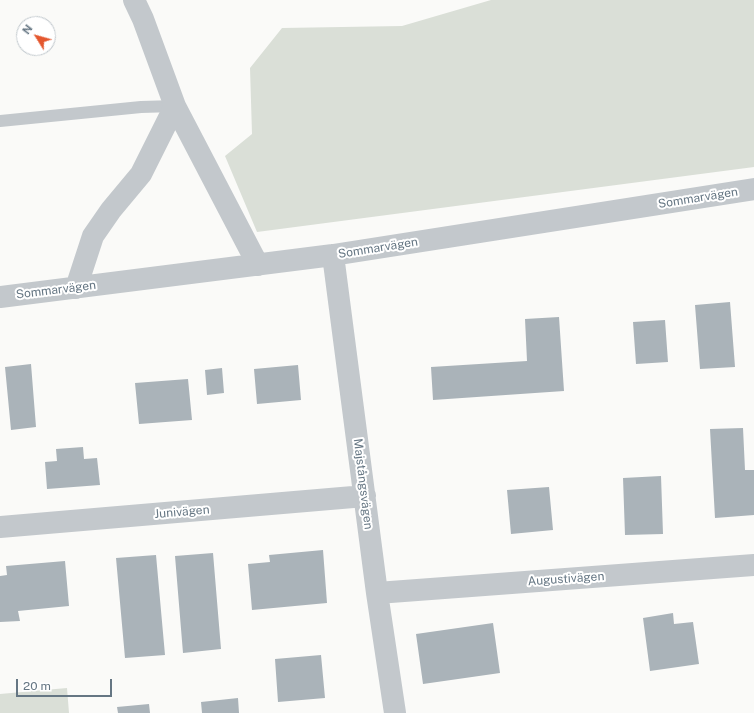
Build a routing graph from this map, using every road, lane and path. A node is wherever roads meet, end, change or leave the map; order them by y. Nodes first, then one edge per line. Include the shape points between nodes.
1 (134, 0) edge
2 (175, 106) junction
3 (0, 121) edge
4 (754, 189) edge
5 (333, 255) junction
6 (258, 264) junction
7 (76, 288) junction
8 (0, 297) edge
9 (365, 496) junction
10 (0, 527) edge
11 (754, 565) edge
12 (377, 593) junction
13 (395, 713) edge

1 - 2 street
2 - 3 lane
2 - 6 street
2 - 7 street via 141,174 93,236
4 - 5 street, Sommarvägen
5 - 6 street, Sommarvägen
5 - 9 street, Majstångsvägen
6 - 7 street, Sommarvägen
7 - 8 street, Sommarvägen
9 - 10 street, Junivägen
9 - 12 street, Majstångsvägen
11 - 12 street, Augustivägen
12 - 13 street, Majstångsvägen

